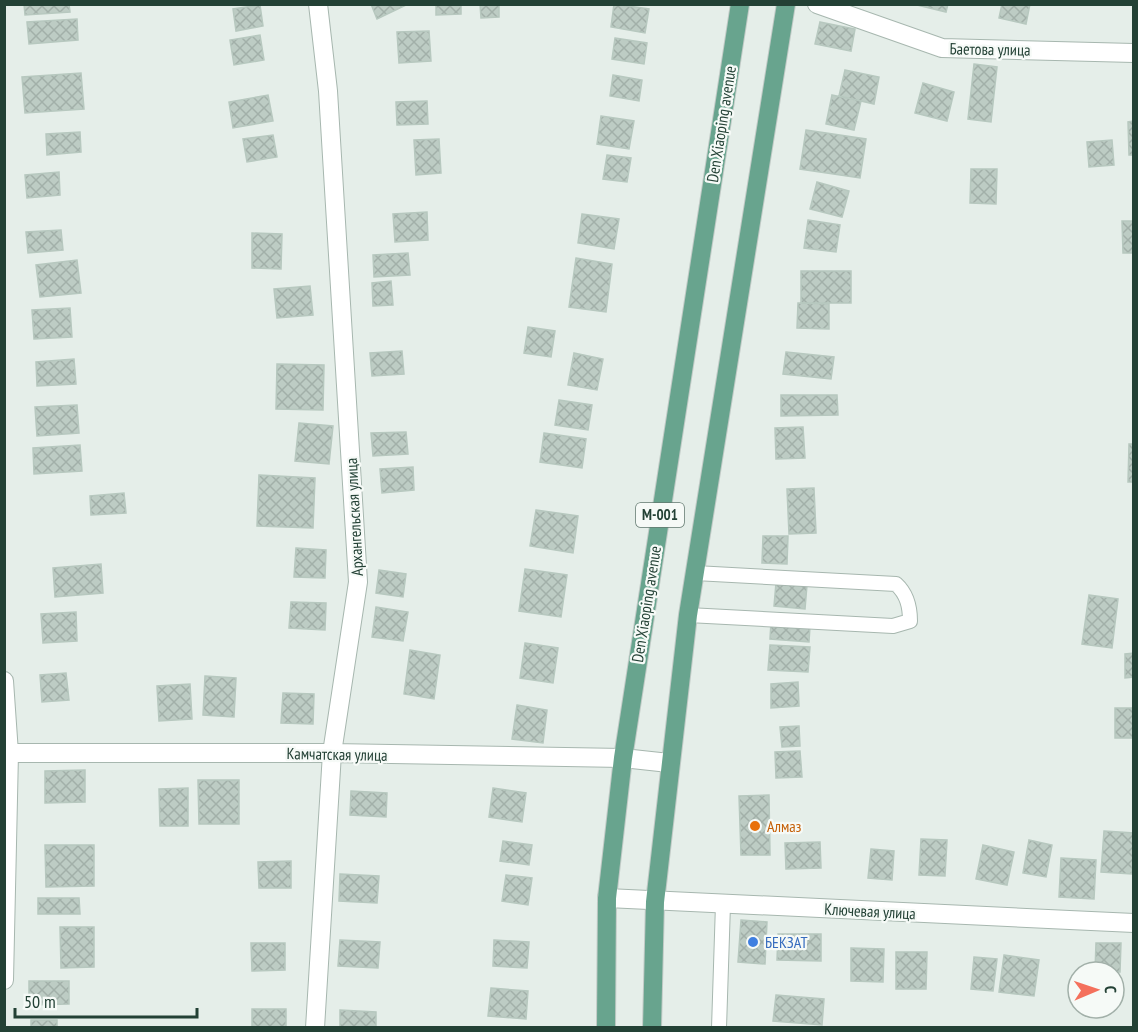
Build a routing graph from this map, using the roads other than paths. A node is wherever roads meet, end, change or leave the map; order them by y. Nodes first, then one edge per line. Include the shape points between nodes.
1 (318, 4) edge
2 (740, 4) edge
3 (786, 4) edge
4 (817, 4) edge
5 (1134, 53) edge
6 (694, 573) junction
7 (688, 615) junction
8 (4, 681) edge
9 (7, 753) edge
10 (332, 753) junction
11 (623, 758) junction
12 (669, 763) junction
13 (607, 898) junction
14 (655, 902) junction
15 (723, 904) junction
16 (1134, 923) edge
17 (4, 980) edge
18 (315, 1028) edge
19 (606, 1028) edge
20 (652, 1028) edge
21 (719, 1028) edge

1 - 10 street, Архангельская улица via 328,91 358,582
2 - 11 main road, Den Xiaoping avenue / M-001
3 - 6 main road, M-001
4 - 5 street, Баетова улица via 942,48
6 - 7 main road, M-001
6 - 7 lane via 896,584 905,592 910,621 893,626
7 - 12 main road, M-001
8 - 9 street
9 - 10 street, Камчатская улица
9 - 17 street
10 - 11 street, Камчатская улица
10 - 18 street, Архангельская улица
11 - 12 street, Камчатская улица
11 - 13 main road, Den Xiaoping avenue / M-001
12 - 14 main road, M-001
13 - 14 street, Ключевая улица
13 - 19 main road, Den Xiaoping avenue / M-001
14 - 15 street, Ключевая улица
14 - 20 main road, M-001
15 - 16 street, Ключевая улица
15 - 21 lane

